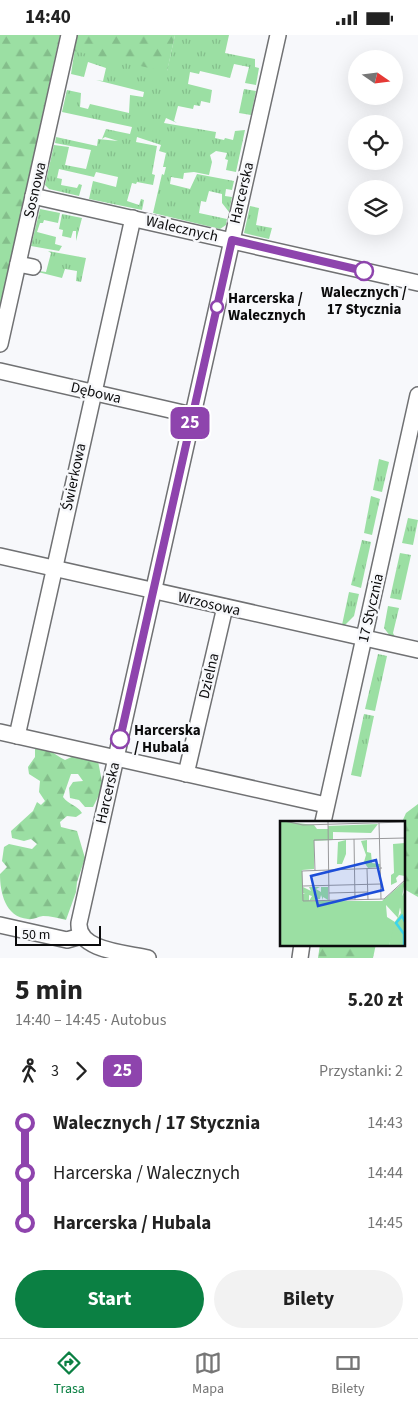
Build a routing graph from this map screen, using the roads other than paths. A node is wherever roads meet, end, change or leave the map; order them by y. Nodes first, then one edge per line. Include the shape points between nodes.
1 (70, 35) edge
2 (278, 35) edge
3 (33, 196) junction
4 (133, 218) junction
5 (232, 240) junction
6 (418, 283) edge
7 (0, 344) edge
8 (0, 371) edge
9 (92, 392) junction
10 (418, 395) edge
11 (192, 415) junction
12 (0, 556) edge
13 (54, 568) junction
14 (153, 591) junction
15 (225, 607) junction
16 (364, 637) junction
17 (418, 650) edge
18 (0, 732) edge
19 (17, 736) junction
20 (116, 758) junction
21 (186, 774) junction
22 (326, 805) junction
23 (323, 821) edge
24 (0, 925) edge
25 (81, 936) junction
26 (148, 958) edge

1 - 3 street, Sosnowa
2 - 5 street, Harcerska
3 - 4 street, Walecznych
3 - 7 street, Sosnowa via 26,265
4 - 5 street, Walecznych
4 - 9 street, Świerkowa
5 - 6 street, Walecznych
5 - 11 street, Harcerska
8 - 9 street, Dębowa
9 - 11 street, Dębowa
9 - 13 street, Świerkowa
10 - 16 street, 17 Stycznia
11 - 14 street, Harcerska
12 - 13 street, Wrzosowa
13 - 14 street, Wrzosowa
13 - 19 street, Świerkowa
14 - 15 street, Wrzosowa
14 - 20 street, Harcerska
15 - 16 street, Wrzosowa
15 - 21 street, Dzielna
16 - 17 street, Wrzosowa
16 - 22 street, 17 Stycznia
18 - 19 street
19 - 20 street
20 - 21 street
20 - 25 street, Harcerska via 79,923
21 - 22 street
22 - 23 street, 17 Stycznia
24 - 25 street via 67,940
25 - 26 street via 92,945

